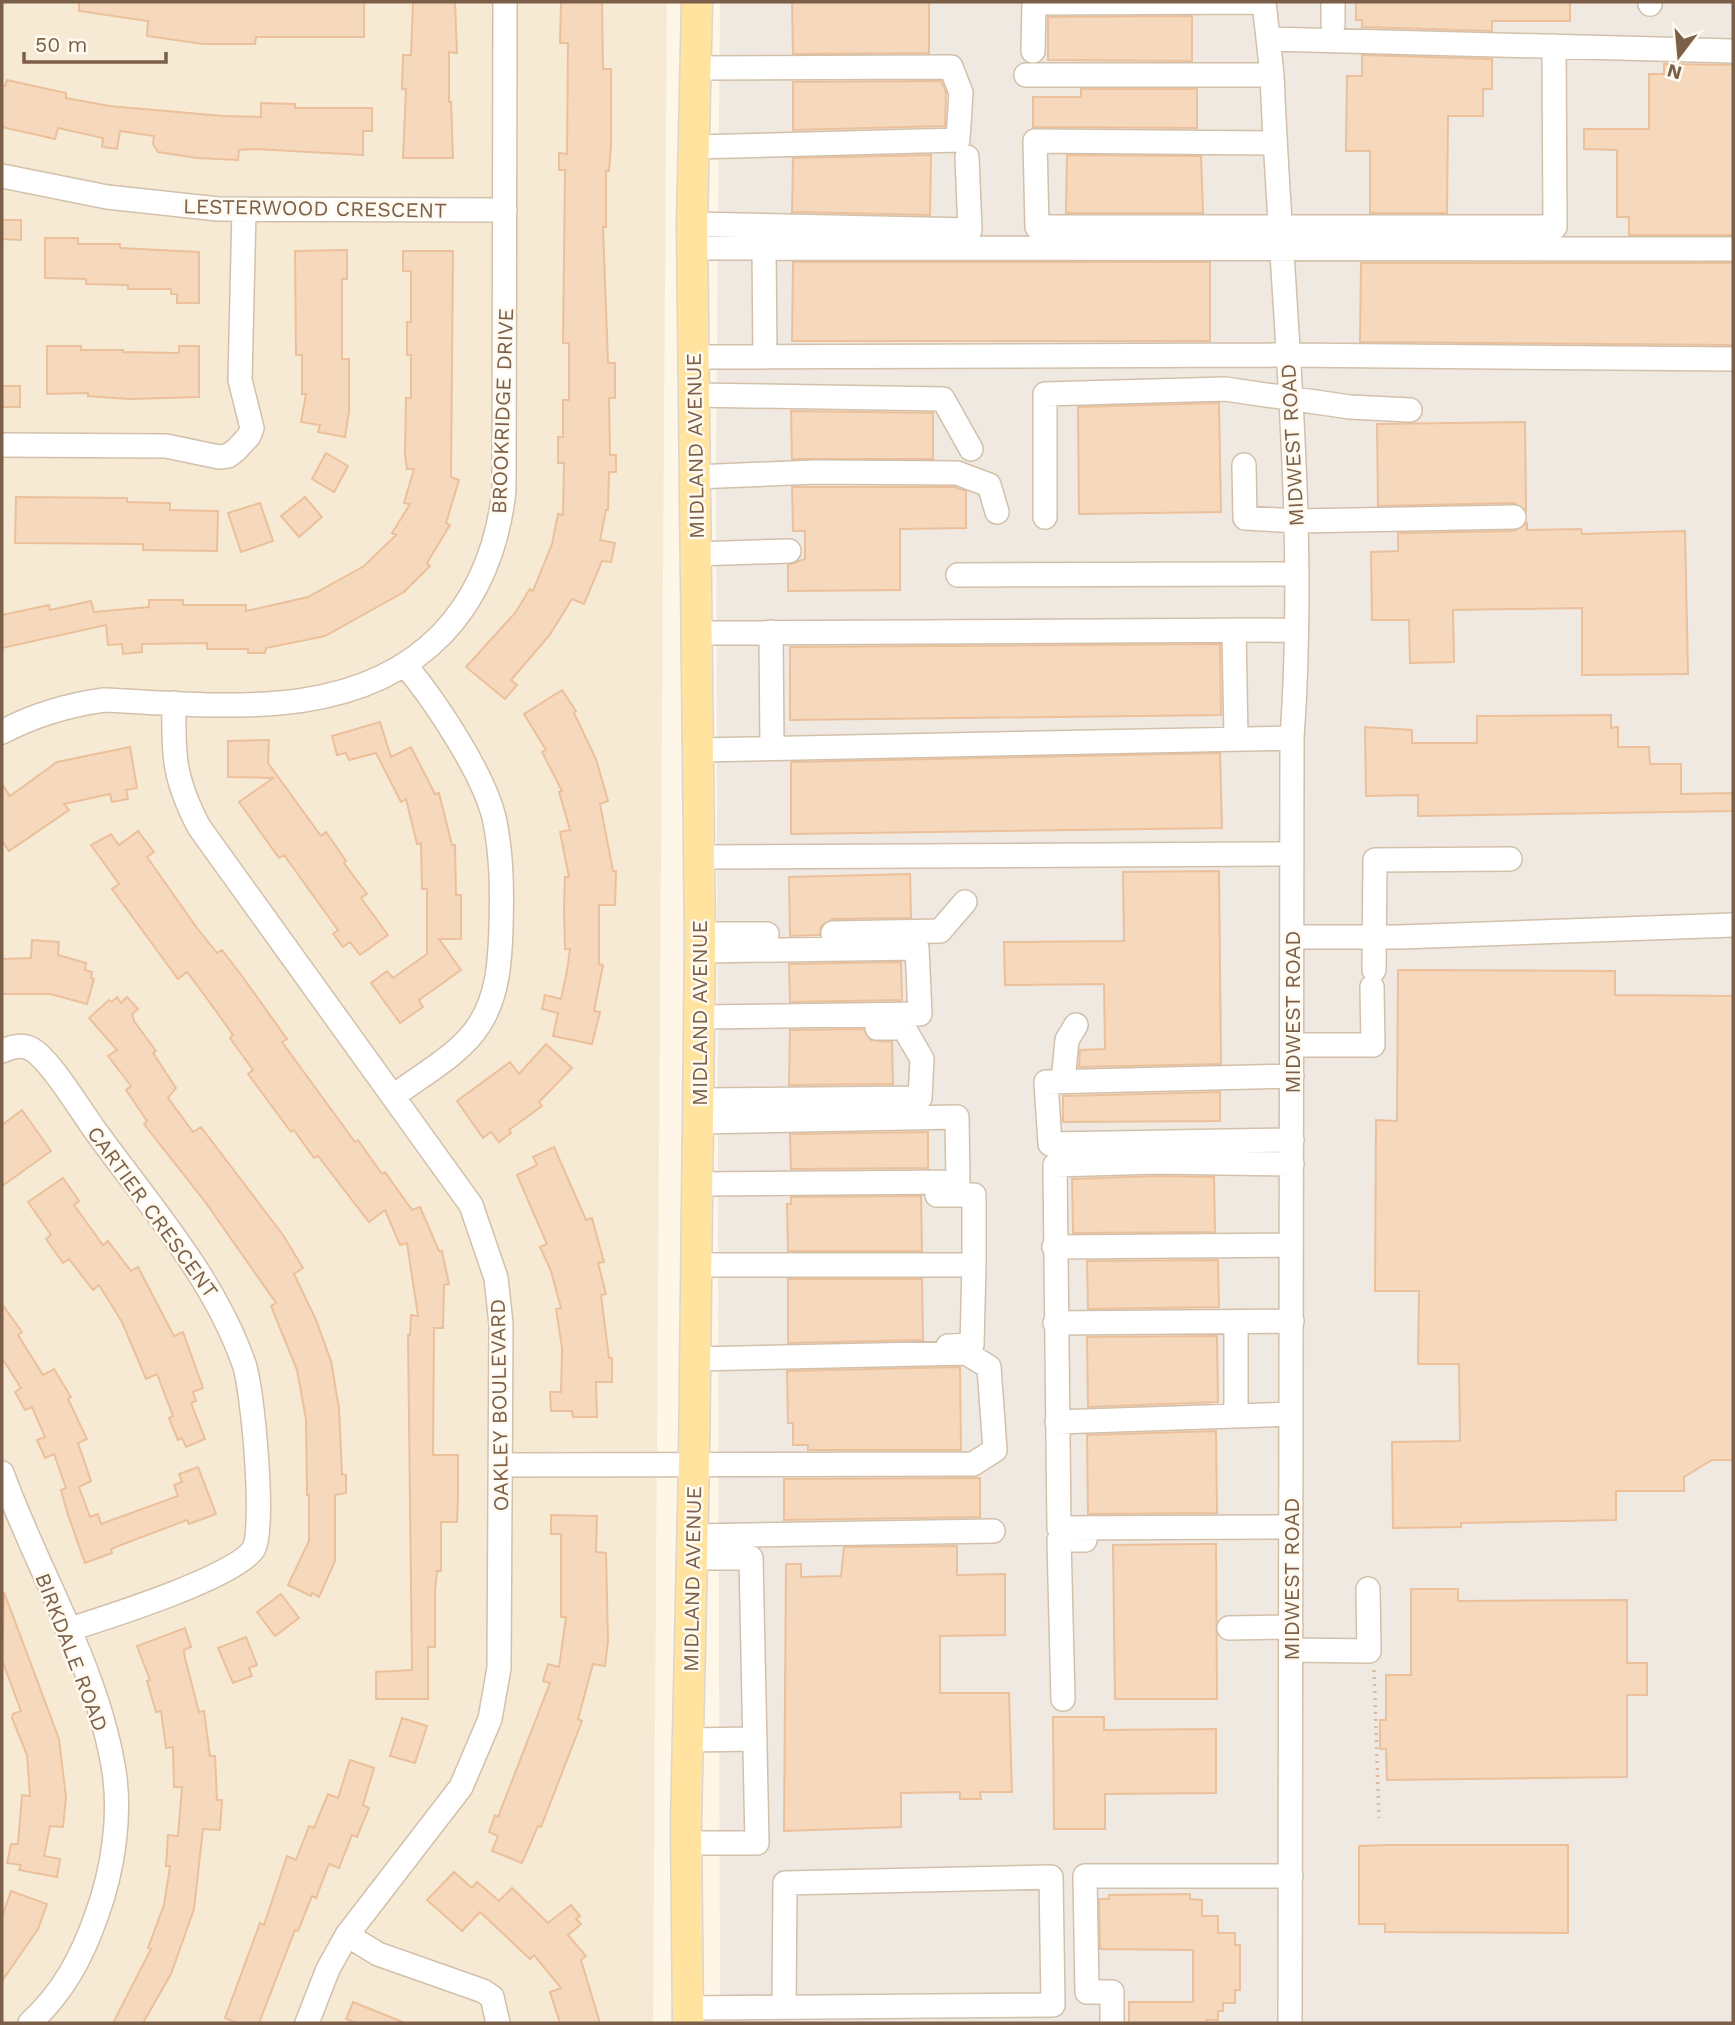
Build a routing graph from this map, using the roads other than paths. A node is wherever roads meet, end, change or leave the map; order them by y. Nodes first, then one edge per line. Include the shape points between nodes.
1 (505, 2) edge
2 (697, 2) edge
3 (1264, 2) edge
4 (1333, 2) edge
5 (1333, 25) dead end
6 (1268, 39) junction
7 (1554, 46) junction
8 (1033, 51) dead end
9 (1733, 51) edge
10 (695, 68) junction
11 (1026, 75) dead end
12 (1272, 75) junction
13 (1274, 143) junction
14 (694, 148) junction
15 (967, 157) dead end
16 (2, 176) edge
17 (244, 210) junction
18 (505, 210) junction
19 (692, 236) junction
20 (1280, 236) junction
21 (764, 248) junction
22 (1733, 249) edge
23 (1287, 355) junction
24 (694, 357) junction
25 (765, 357) junction
26 (1733, 359) edge
27 (694, 394) junction
28 (1289, 397) junction
29 (1410, 411) dead end
30 (2, 446) edge
31 (971, 449) dead end
32 (1244, 465) dead end
33 (695, 477) junction
34 (997, 512) dead end
35 (1045, 517) dead end
36 (1514, 517) dead end
37 (1298, 521) junction
38 (789, 551) dead end
39 (696, 554) junction
40 (1297, 574) junction
41 (958, 575) dead end
42 (1234, 630) junction
43 (1296, 631) junction
44 (771, 632) junction
45 (697, 633) junction
46 (406, 666) junction
47 (174, 704) junction
48 (2, 732) edge
49 (1292, 738) junction
50 (1236, 739) junction
51 (772, 748) junction
52 (698, 750) junction
53 (1292, 854) junction
54 (699, 857) junction
55 (1510, 859) dead end
56 (965, 902) dead end
57 (1733, 925) edge
58 (1292, 937) junction
59 (1373, 937) junction
60 (700, 942) junction
61 (699, 1024) junction
62 (1076, 1025) dead end
63 (1292, 1045) junction
64 (2, 1051) edge
65 (1292, 1076) junction
66 (1063, 1081) junction
67 (394, 1096) junction
68 (698, 1111) junction
69 (1292, 1140) junction
70 (1265, 1152) junction
71 (1292, 1164) junction
72 (739, 1183) junction
73 (698, 1184) junction
74 (1292, 1245) junction
75 (1054, 1247) junction
76 (696, 1265) junction
77 (974, 1265) junction
78 (1292, 1321) junction
79 (1236, 1322) junction
80 (1055, 1324) junction
81 (694, 1355) junction
82 (1292, 1414) junction
83 (1236, 1416) junction
84 (1057, 1422) junction
85 (694, 1464) junction
86 (503, 1465) junction
87 (2, 1473) edge
88 (993, 1531) dead end
89 (1291, 1533) junction
90 (1238, 1534) junction
91 (692, 1547) junction
92 (1368, 1589) dead end
93 (1291, 1627) junction
94 (1229, 1628) dead end
95 (67, 1630) junction
96 (1292, 1650) junction
97 (1063, 1699) dead end
98 (755, 1739) junction
99 (688, 1740) junction
100 (686, 1843) junction
101 (1085, 1875) junction
102 (1291, 1875) junction
103 (1051, 1877) junction
104 (347, 1935) junction
105 (776, 2013) edge
106 (688, 2016) edge
107 (30, 2023) edge
108 (307, 2023) edge
109 (498, 2023) edge
110 (1112, 2023) edge
111 (1290, 2023) edge

1 - 18 street, BROOKRIDGE DRIVE
2 - 10 main road, MIDLAND AVENUE
3 - 6 street, MIDWEST ROAD
3 - 8 street via 1034,3
4 - 5 street
6 - 7 street
6 - 12 street, MIDWEST ROAD
7 - 9 street
7 - 20 street via 1555,227
10 - 14 main road, MIDLAND AVENUE
10 - 14 street via 951,67 961,93 958,140
11 - 12 street
12 - 13 street, MIDWEST ROAD
13 - 20 street, MIDWEST ROAD
13 - 20 street via 1035,141 1037,227
14 - 19 main road, MIDLAND AVENUE
15 - 19 street via 970,230
16 - 17 street, LESTERWOOD CRESCENT via 107,197
17 - 18 street, LESTERWOOD CRESCENT
17 - 30 street via 240,380 251,428 236,450 219,457 166,446
18 - 46 street, BROOKRIDGE DRIVE via 506,449 499,523 484,571 463,609
19 - 21 street
19 - 24 main road, MIDLAND AVENUE
20 - 21 street
20 - 22 street
20 - 23 street, MIDWEST ROAD
21 - 25 street
23 - 25 street
23 - 26 street
23 - 28 street, MIDWEST ROAD
24 - 25 street
24 - 27 main road, MIDLAND AVENUE
27 - 31 street via 943,400
27 - 33 main road, MIDLAND AVENUE
28 - 29 street
28 - 35 street via 1225,389 1045,394
28 - 37 street, MIDWEST ROAD
32 - 37 street via 1245,518
33 - 34 street via 957,473 989,485
33 - 39 main road, MIDLAND AVENUE
36 - 37 street
37 - 40 street, MIDWEST ROAD
38 - 39 street
39 - 45 main road, MIDLAND AVENUE
40 - 41 street
40 - 43 street, MIDWEST ROAD
42 - 43 street
42 - 44 street
42 - 50 street
43 - 49 street, MIDWEST ROAD
44 - 45 street
44 - 51 street
45 - 52 main road, MIDLAND AVENUE
46 - 47 street, BROOKRIDGE DRIVE via 365,686 304,701
46 - 67 street via 478,777 495,821 503,880 492,1001 478,1027
47 - 48 street, BROOKRIDGE DRIVE via 78,704 35,716
47 - 67 street, OAKLEY BOULEVARD via 175,766 182,795 199,827
49 - 50 street
49 - 53 street, MIDWEST ROAD
50 - 51 street
51 - 52 street
52 - 54 main road, MIDLAND AVENUE
53 - 54 street
53 - 58 street, MIDWEST ROAD
54 - 60 main road, MIDLAND AVENUE
55 - 59 street via 1375,860
56 - 60 street via 940,931
57 - 59 street
58 - 59 street
58 - 63 street, MIDWEST ROAD
59 - 63 street via 1373,1045
60 - 61 main road, MIDLAND AVENUE
60 - 61 street via 917,948 920,1014
61 - 68 main road, MIDLAND AVENUE
61 - 68 street via 904,1028 922,1059 920,1098
62 - 66 street via 1066,1040
63 - 65 street, MIDWEST ROAD
64 - 95 street, CARTIER CRESCENT via 16,1046 37,1053 83,1114 216,1298 245,1365 250,1391 259,1501 256,1544 250,1555 220,1574
65 - 66 street
65 - 69 street, MIDWEST ROAD
66 - 70 street via 1046,1082 1050,1144
67 - 86 street, OAKLEY BOULEVARD via 471,1205 496,1278
68 - 72 street via 957,1117 958,1182
68 - 73 main road, MIDLAND AVENUE
69 - 70 street
69 - 71 street, MIDWEST ROAD
70 - 71 street
70 - 75 street via 1055,1165
71 - 74 street, MIDWEST ROAD
72 - 73 street
72 - 77 street via 740,1199 974,1195
73 - 76 main road, MIDLAND AVENUE
74 - 75 street
74 - 78 street, MIDWEST ROAD
75 - 80 street
76 - 77 street
76 - 81 main road, MIDLAND AVENUE
77 - 81 street via 972,1345
78 - 79 street
78 - 82 street, MIDWEST ROAD
79 - 80 street
79 - 83 street
80 - 84 street
81 - 85 main road, MIDLAND AVENUE
81 - 85 street via 966,1353 989,1367 995,1450 973,1464
82 - 83 street
82 - 89 street, MIDWEST ROAD
83 - 84 street
84 - 90 street via 1059,1528
85 - 86 street
85 - 91 main road, MIDLAND AVENUE
86 - 104 street, OAKLEY BOULEVARD via 499,1668 490,1719 461,1787
87 - 95 street, BIRKDALE ROAD
88 - 91 street
89 - 90 street
89 - 93 street, MIDWEST ROAD
90 - 97 street via 1059,1540
91 - 98 street via 751,1559
91 - 99 main road, MIDLAND AVENUE
92 - 96 street via 1369,1651
93 - 94 street
93 - 96 street, MIDWEST ROAD
95 - 107 street, BIRKDALE ROAD via 94,1697 113,1766 115,1822 108,1884 81,1958 52,2003
96 - 102 street, MIDWEST ROAD
98 - 99 street
98 - 100 street via 757,1843
99 - 100 main road, MIDLAND AVENUE
100 - 106 main road, MIDLAND AVENUE
101 - 102 street
101 - 103 street
101 - 110 street via 1087,1992 1112,1992
102 - 111 street, MIDWEST ROAD
103 - 105 street via 785,1883
103 - 105 street via 1053,2005
104 - 108 street, OAKLEY BOULEVARD
104 - 109 street via 378,1954 483,1991 492,1997
105 - 106 street

